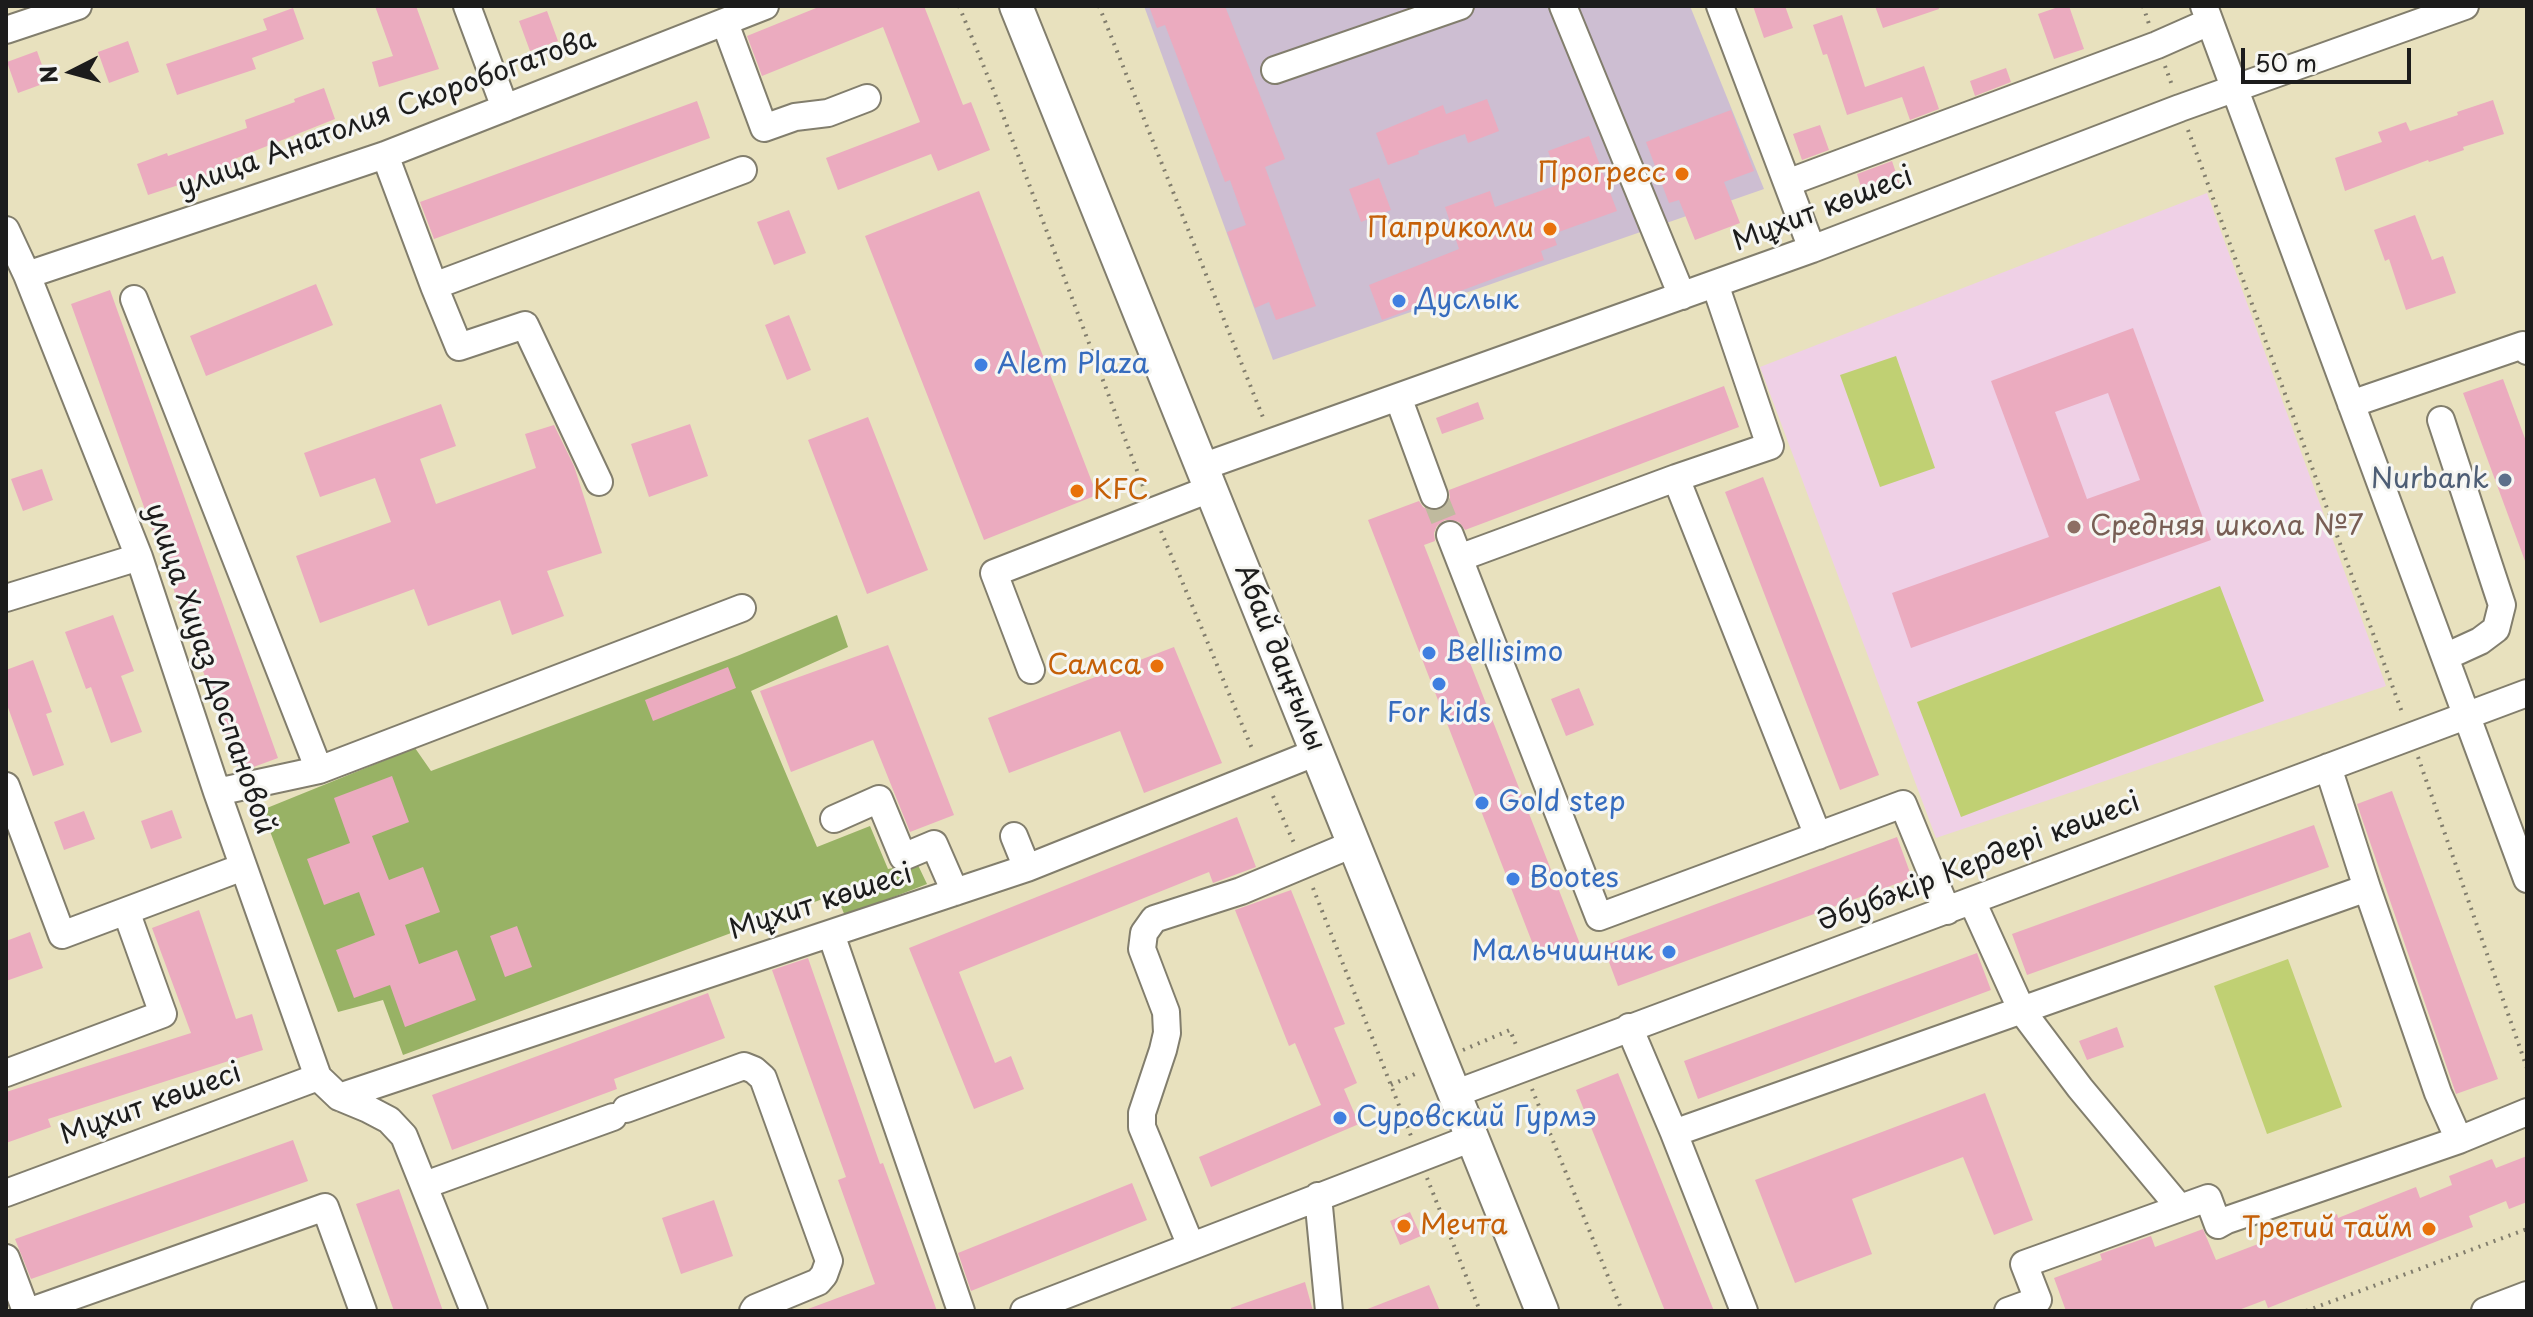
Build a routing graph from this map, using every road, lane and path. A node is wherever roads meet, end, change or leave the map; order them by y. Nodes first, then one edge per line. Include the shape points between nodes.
1 (78, 6) edge
2 (467, 6) edge
3 (765, 6) edge
4 (959, 6) edge
5 (1016, 6) edge
6 (1099, 6) edge
7 (1460, 6) edge
8 (1563, 6) edge
9 (1720, 6) edge
10 (2465, 6) edge
11 (2207, 14) edge
12 (725, 23) junction
13 (6, 30) edge
14 (2157, 45) junction
15 (1275, 70) dead end
16 (2234, 88) junction
17 (867, 98) dead end
18 (505, 108) junction
19 (2180, 108) junction
20 (385, 155) junction
21 (743, 170) dead end
22 (1787, 183) junction
23 (6, 230) edge
24 (1812, 249) junction
25 (27, 275) junction
26 (1715, 284) junction
27 (434, 286) junction
28 (1682, 296) junction
29 (134, 299) dead end
30 (2527, 351) edge
31 (1398, 397) junction
32 (2351, 404) junction
33 (1264, 420) dead end
34 (2441, 420) dead end
35 (1206, 478) junction
36 (1676, 478) junction
37 (599, 482) dead end
38 (1434, 495) tunnel mouth
39 (1153, 511) junction
40 (139, 557) junction
41 (6, 598) edge
42 (742, 608) dead end
43 (2445, 657) junction
44 (1031, 670) dead end
45 (2527, 693) edge
46 (2467, 714) junction
47 (2410, 735) junction
48 (1317, 752) junction
49 (2328, 767) junction
50 (319, 770) junction
51 (1263, 774) junction
52 (6, 786) edge
53 (217, 792) junction
54 (834, 819) dead end
55 (1014, 836) dead end
56 (1818, 836) junction
57 (1353, 844) junction
58 (1304, 864) junction
59 (243, 867) junction
60 (1027, 868) junction
61 (2527, 879) edge
62 (2367, 888) junction
63 (955, 892) junction
64 (1960, 906) junction
65 (126, 911) junction
66 (831, 934) junction
67 (2022, 1011) junction
68 (1629, 1027) junction
69 (1517, 1049) dead end
70 (1461, 1051) dead end
71 (2527, 1068) edge
72 (6, 1073) edge
73 (1415, 1074) dead end
74 (318, 1077) junction
75 (1391, 1085) junction
76 (1531, 1086) dead end
77 (1454, 1094) junction
78 (339, 1097) junction
79 (2527, 1112) edge
80 (1674, 1133) junction
81 (1472, 1138) junction
82 (2459, 1140) junction
83 (1419, 1159) junction
84 (425, 1185) junction
85 (6, 1193) edge
86 (1318, 1196) junction
87 (2180, 1208) junction
88 (2527, 1229) edge
89 (1191, 1246) junction
90 (6, 1258) edge
91 (2527, 1295) edge
92 (28, 1311) edge
93 (363, 1311) edge
94 (474, 1311) edge
95 (753, 1311) edge
96 (961, 1311) edge
97 (1024, 1311) edge
98 (1329, 1311) edge
99 (1480, 1311) edge
100 (1542, 1311) edge
101 (1622, 1311) edge
102 (1744, 1311) edge
103 (2008, 1311) edge
104 (2306, 1311) edge
105 (2485, 1311) edge

1 - 13 street
2 - 18 street
3 - 12 street, улица Анатолия Скоробогатова
4 - 39 path
5 - 35 main road, Абай даңғылы
6 - 33 path
7 - 15 street
8 - 28 street
9 - 22 street
10 - 16 street, Мұхит көшесі
11 - 14 street
11 - 16 street
12 - 17 street via 764,128
12 - 18 street, улица Анатолия Скоробогатова
14 - 19 path
14 - 22 street
16 - 19 street, Мұхит көшесі
16 - 32 street
18 - 20 street, улица Анатолия Скоробогатова
19 - 24 street, Мұхит көшесі
19 - 47 path
20 - 25 street, улица Анатолия Скоробогатова
20 - 27 street
21 - 27 street
22 - 24 street
23 - 25 street, улица Хиуаз Доспановой
24 - 26 street, Мұхит көшесі
25 - 40 street, улица Хиуаз Доспановой
26 - 28 street, Мұхит көшесі
26 - 36 street via 1770,446
27 - 37 street via 459,347 525,325
28 - 31 street, Мұхит көшесі
29 - 50 street
30 - 32 street via 2523,345
31 - 35 street, Мұхит көшесі
31 - 38 street
32 - 43 street
34 - 43 street via 2502,605 2496,629
35 - 39 street, Мұхит көшесі
35 - 48 main road, Абай даңғылы
36 - 56 street
36 - 56 street via 1454,547 1599,917
39 - 44 street, Мұхит көшесі via 994,573
39 - 51 path
40 - 41 street
40 - 53 street, улица Хиуаз Доспановой
42 - 50 street
43 - 46 street
45 - 46 street, Әбубәкір Кердері көшесі
46 - 47 street, Әбубәкір Кердері көшесі
46 - 61 street
47 - 49 street, Әбубәкір Кердері көшесі
47 - 71 path
48 - 51 street, Мұхит көшесі
48 - 57 main road, Абай даңғылы
49 - 62 street
49 - 64 street, Әбубәкір Кердері көшесі
50 - 53 street
51 - 58 path
51 - 60 street, Мұхит көшесі
52 - 65 street via 62,935
53 - 59 street, улица Хиуаз Доспановой
54 - 63 street via 879,799 903,857 934,844
55 - 60 street
56 - 64 street via 1903,804
57 - 58 street
57 - 77 main road, Абай даңғылы
58 - 75 path
58 - 89 street via 1154,919 1144,933 1142,949 1166,1012 1167,1033 1142,1127
59 - 65 street
59 - 74 street, улица Хиуаз Доспановой
60 - 63 street, Мұхит көшесі
62 - 67 street
62 - 82 street
63 - 66 street, Мұхит көшесі
64 - 67 street
64 - 68 street, Әбубәкір Кердері көшесі
65 - 72 street via 163,1014
66 - 78 street, Мұхит көшесі
66 - 96 street
67 - 80 street
67 - 87 street
68 - 77 street, Әбубәкір Кердері көшесі
68 - 80 street
69 - 70 path via 1510,1030
73 - 75 path
74 - 78 street, улица Хиуаз Доспановой
74 - 85 street, Мұхит көшесі
75 - 83 path
76 - 101 path
77 - 81 main road, Абай даңғылы
78 - 84 street, улица Хиуаз Доспановой via 389,1120 404,1136
79 - 82 street
80 - 102 street
81 - 83 street
81 - 100 main road, Абай даңғылы
82 - 87 street via 2218,1225 2208,1198
83 - 86 street
83 - 99 path
84 - 94 street, улица Хиуаз Доспановой
84 - 95 street via 744,1066 763,1078 829,1261 818,1282
86 - 89 street
86 - 98 street
87 - 103 street via 2024,1264 2038,1300
88 - 104 path
89 - 97 street
90 - 92 street
91 - 105 street
92 - 93 street via 325,1207

